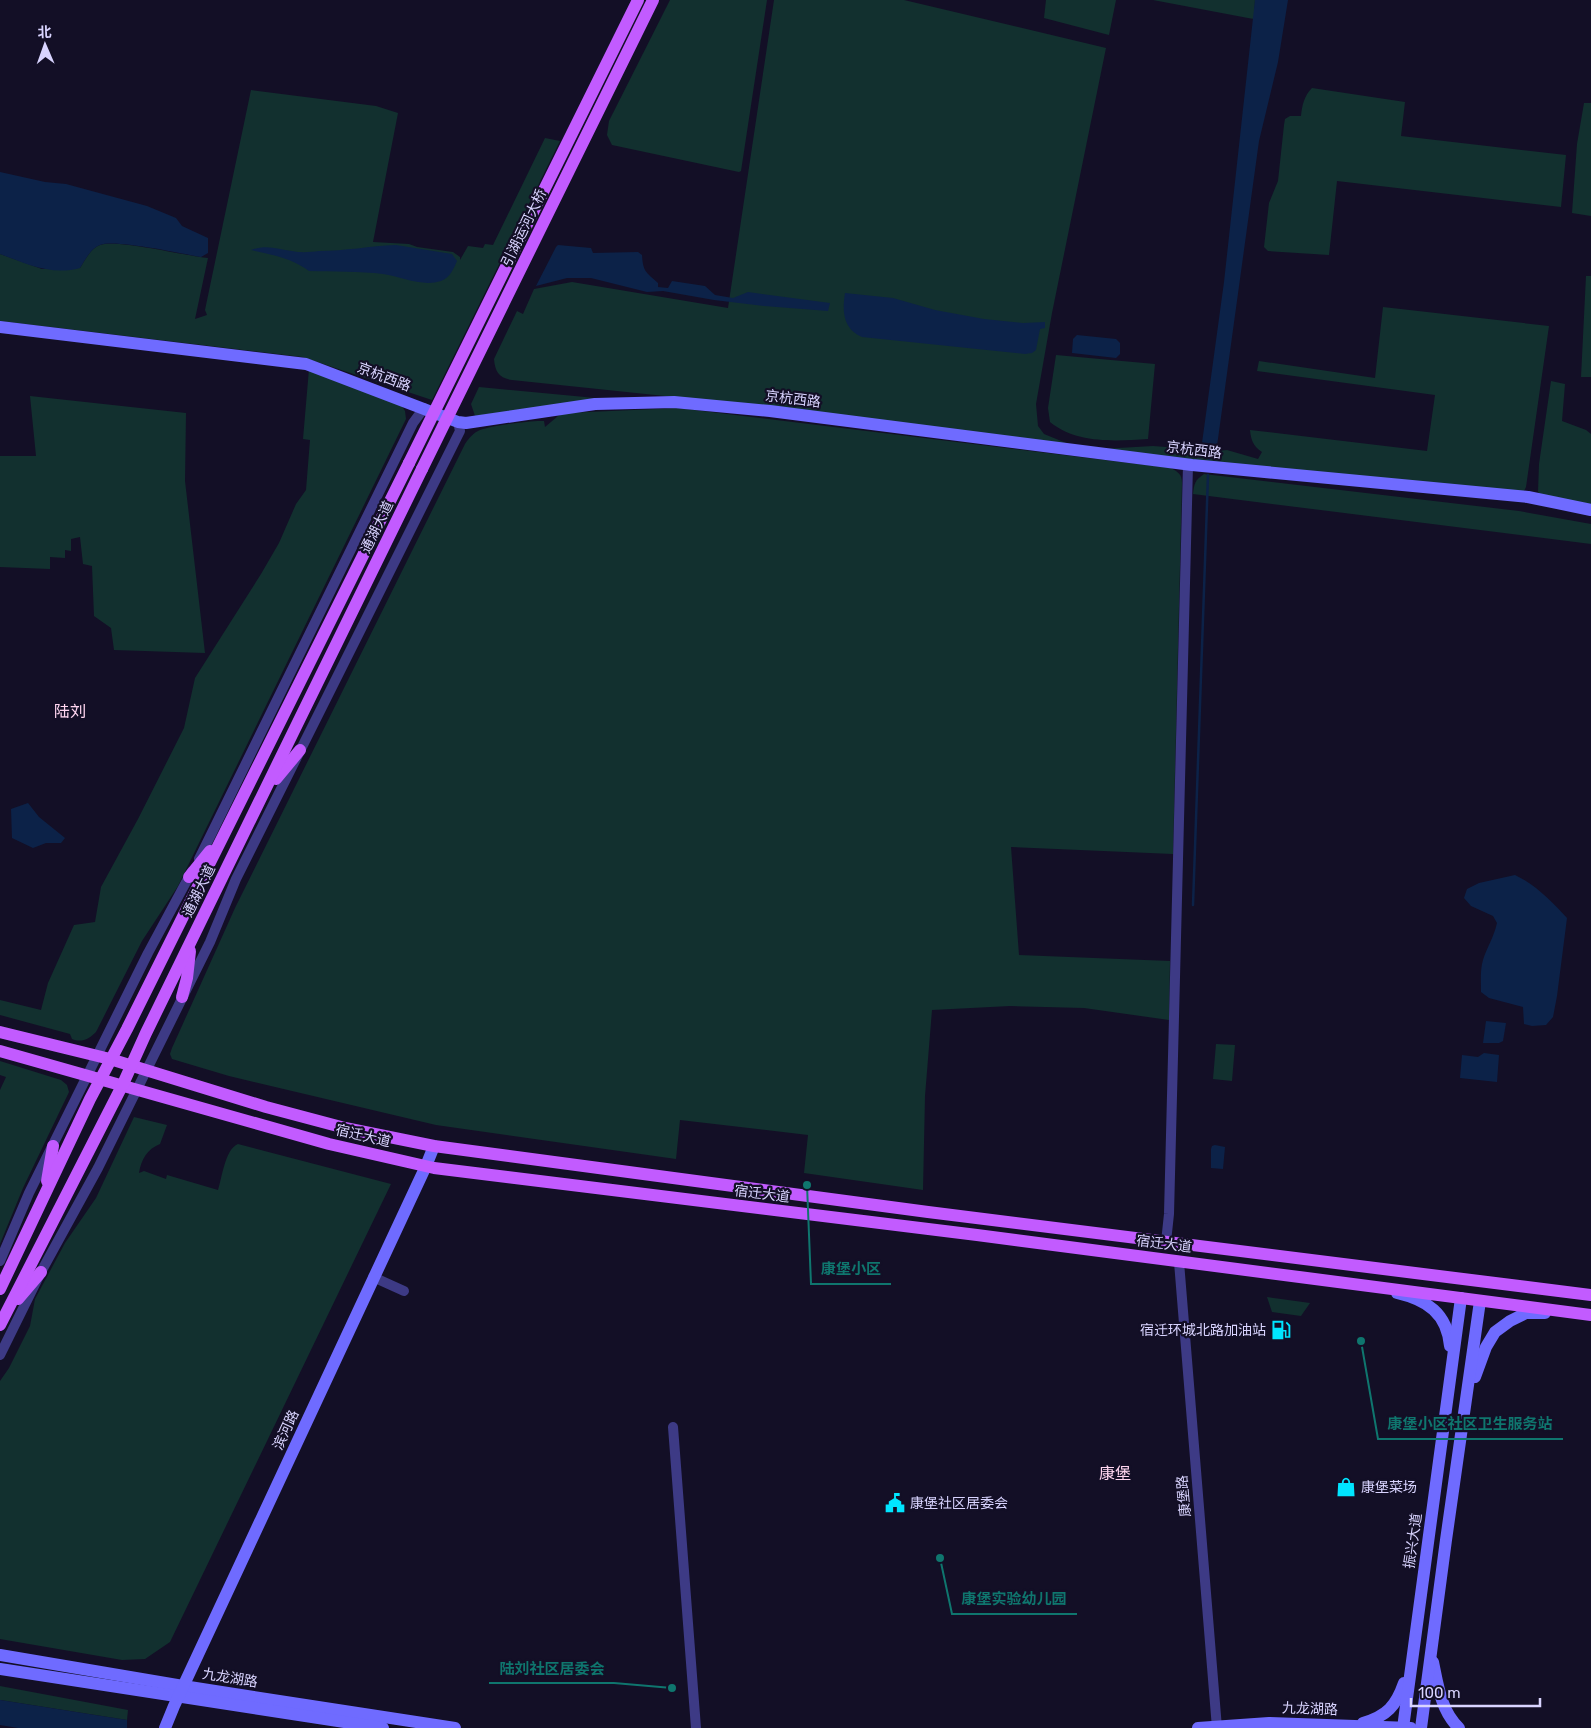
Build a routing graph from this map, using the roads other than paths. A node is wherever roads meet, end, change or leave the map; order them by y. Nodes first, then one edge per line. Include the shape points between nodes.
1 (638, 0) edge
2 (653, 0) edge
3 (0, 326) edge
4 (424, 408) junction
5 (458, 422) junction
6 (409, 463) joint
7 (1188, 465) junction
8 (422, 469) joint
9 (1591, 510) edge
10 (300, 750) junction
11 (264, 792) junction
12 (223, 836) junction
13 (189, 877) junction
14 (191, 942) junction
15 (143, 997) junction
16 (182, 998) junction
17 (160, 1005) junction
18 (0, 1032) edge
19 (0, 1050) edge
20 (97, 1056) junction
21 (110, 1059) junction
22 (132, 1066) junction
23 (146, 1070) junction
24 (94, 1076) junction
25 (123, 1084) junction
26 (137, 1089) junction
27 (70, 1140) junction
28 (53, 1146) junction
29 (434, 1146) junction
30 (88, 1152) junction
31 (426, 1166) junction
32 (45, 1194) junction
33 (1166, 1242) junction
34 (0, 1261) edge
35 (1179, 1262) junction
36 (41, 1272) junction
37 (373, 1277) junction
38 (1363, 1285) junction
39 (0, 1289) edge
40 (404, 1291) dead end
41 (1591, 1296) edge
42 (1461, 1298) junction
43 (1480, 1301) junction
44 (8, 1310) junction
45 (1576, 1313) junction
46 (1591, 1315) edge
47 (0, 1325) edge
48 (0, 1355) edge
49 (1446, 1406) junction
50 (1463, 1412) junction
51 (673, 1427) dead end
52 (1431, 1652) junction
53 (0, 1655) edge
54 (1413, 1655) junction
55 (0, 1669) edge
56 (181, 1691) junction
57 (1354, 1725) junction
58 (1217, 1727) edge
59 (165, 1728) edge
60 (383, 1728) edge
61 (455, 1728) edge
62 (696, 1728) edge
63 (1198, 1728) edge
64 (1403, 1728) edge
65 (1421, 1728) edge
66 (1460, 1728) edge

1 - 6 main road, 引湖运河大桥, bridge
2 - 8 main road, 引湖运河大桥, bridge
3 - 4 main road, 京杭西路 via 306,364
4 - 5 main road, 京杭西路
4 - 13 street via 413,423
5 - 7 main road, 京杭西路 via 486,421 595,404 674,402 770,411
5 - 10 street via 460,431
6 - 12 main road, 通湖大道
7 - 9 main road, 京杭西路 via 1528,497
7 - 33 street via 1170,1214
8 - 11 main road, 通湖大道
10 - 11 main road
10 - 16 street
11 - 14 main road, 通湖大道
12 - 13 main road
12 - 15 main road, 通湖大道
13 - 20 street
14 - 16 main road
14 - 17 main road, 通湖大道
15 - 17 main road via 146,1005
15 - 21 main road, 通湖大道
16 - 23 street
17 - 22 main road, 通湖大道
18 - 20 main road, 宿迁大道
19 - 24 main road, 宿迁大道
20 - 21 main road, 宿迁大道
20 - 24 street
21 - 22 main road, 宿迁大道
21 - 24 main road, 通湖大道
22 - 23 main road, 宿迁大道
22 - 25 main road, 通湖大道
23 - 26 street
23 - 29 main road, 宿迁大道 via 345,1128
24 - 25 main road, 宿迁大道
24 - 27 main road, 通湖大道
24 - 28 street
25 - 26 main road, 宿迁大道
25 - 30 main road, 通湖大道
26 - 31 main road, 宿迁大道 via 329,1144
26 - 36 street
27 - 30 main road via 79,1134 87,1134 90,1142
27 - 32 main road, 通湖大道
28 - 32 main road
28 - 34 street
29 - 31 main road, 滨河路
29 - 33 main road, 宿迁大道
30 - 44 main road, 通湖大道
31 - 35 main road, 宿迁大道
31 - 37 main road, 滨河路
32 - 39 main road, 通湖大道
33 - 41 main road, 宿迁大道
35 - 38 main road, 宿迁大道
35 - 58 street, 康堡路
36 - 44 main road
36 - 48 street
37 - 40 street
37 - 56 main road, 滨河路
38 - 42 main road, 宿迁大道
38 - 49 main road via 1425,1303 1442,1318 1450,1347
42 - 43 main road, 宿迁大道
42 - 49 main road, 振兴大道
43 - 45 main road, 宿迁大道
43 - 50 main road
44 - 47 main road, 通湖大道
45 - 46 main road, 宿迁大道
45 - 50 main road via 1526,1313 1495,1332 1486,1347
49 - 54 main road, 振兴大道
50 - 52 main road
51 - 62 street
52 - 65 main road
52 - 66 main road via 1444,1707
53 - 56 main road, 九龙湖路
54 - 57 main road via 1394,1706 1374,1720
54 - 64 main road, 振兴大道
55 - 56 main road, 九龙湖路
56 - 59 main road, 滨河路
56 - 60 main road, 九龙湖路
56 - 61 main road, 九龙湖路
57 - 58 main road, 九龙湖路 via 1269,1723
57 - 64 main road, 九龙湖路
58 - 63 main road, 九龙湖路
64 - 65 main road, 九龙湖路

